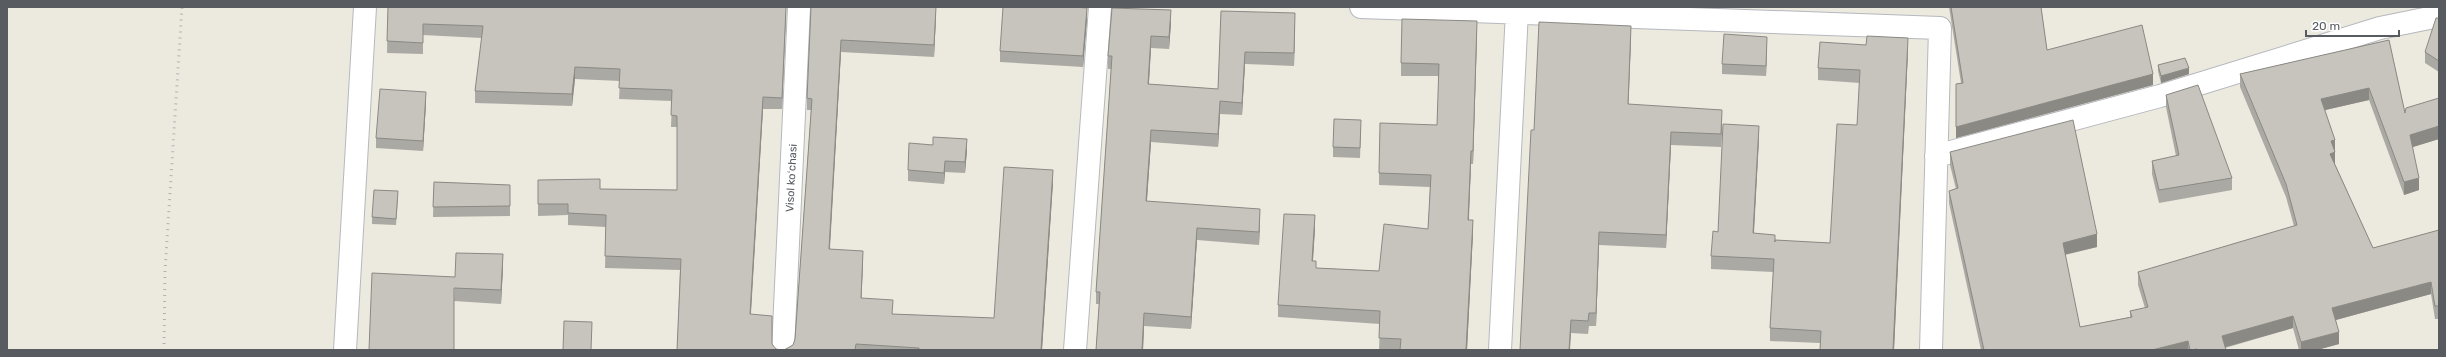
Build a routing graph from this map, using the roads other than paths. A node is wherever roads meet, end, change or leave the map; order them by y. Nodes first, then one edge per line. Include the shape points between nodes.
1 (365, 7) edge
2 (799, 7) edge
3 (1100, 7) edge
4 (1361, 7) edge
5 (1517, 12) junction
6 (2439, 16) edge
7 (1936, 156) junction
8 (345, 350) edge
9 (783, 350) edge
10 (1075, 350) edge
11 (1500, 350) edge
12 (1931, 350) edge

1 - 8 street
2 - 9 street, Visol koʻchasi
3 - 10 street
4 - 5 street
5 - 7 street via 1940,28
5 - 11 street
6 - 7 street via 2380,28 2160,96
7 - 12 street

